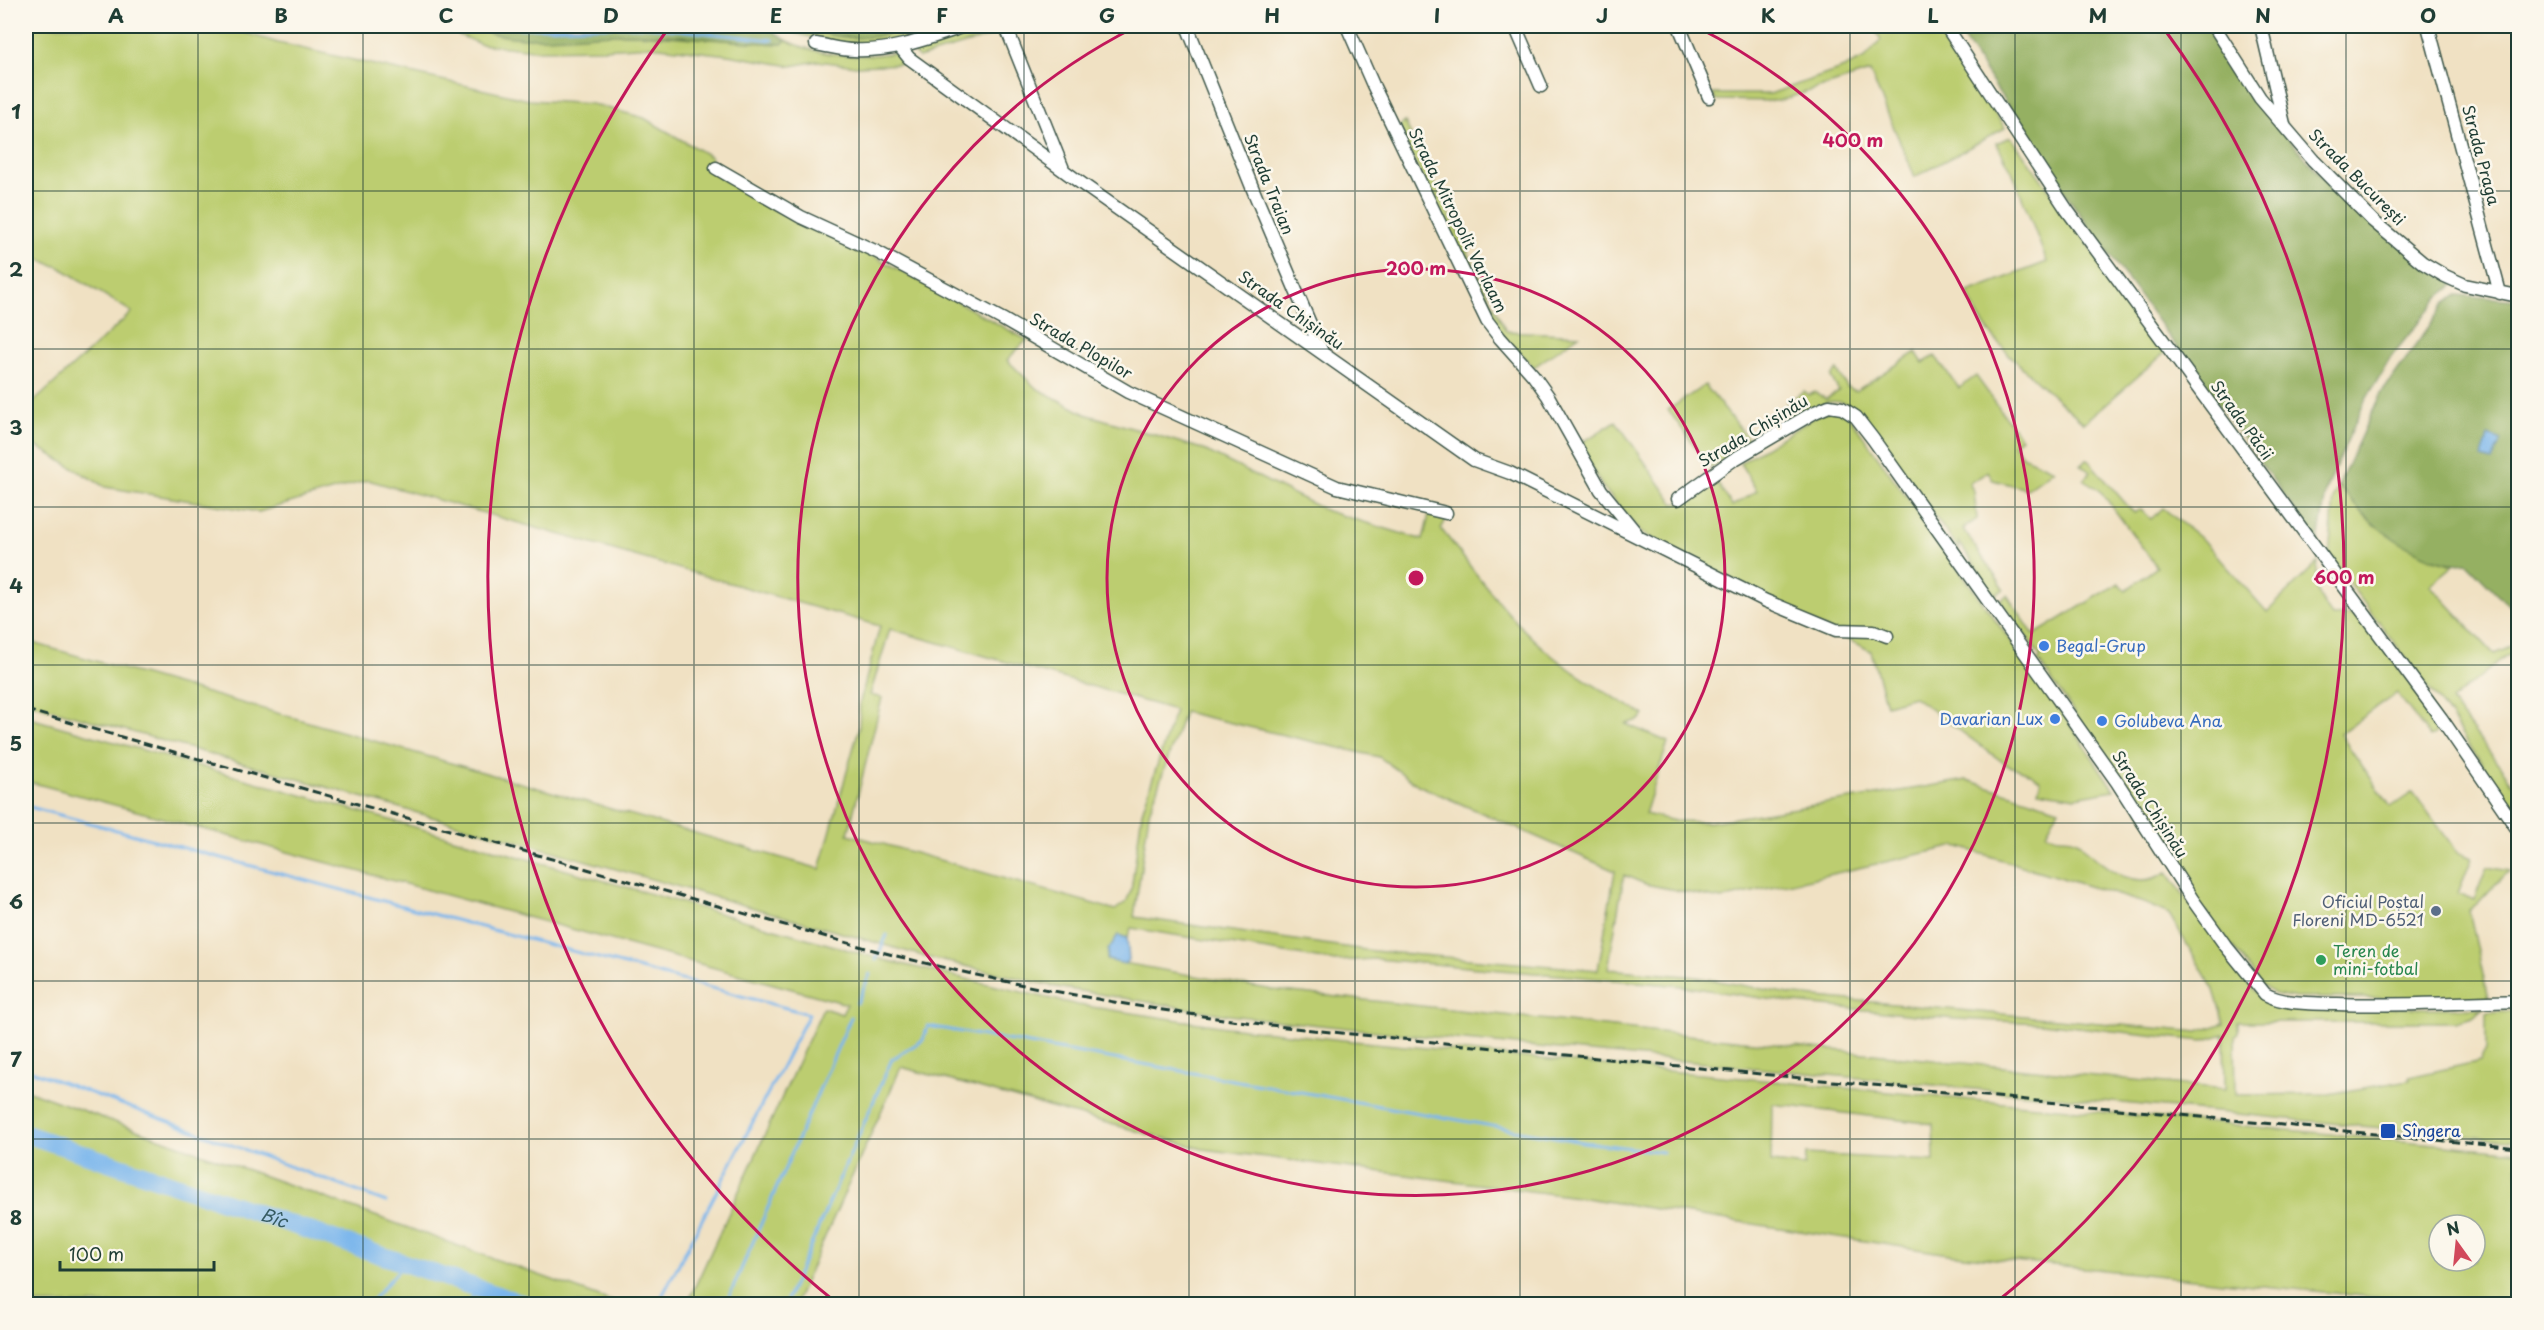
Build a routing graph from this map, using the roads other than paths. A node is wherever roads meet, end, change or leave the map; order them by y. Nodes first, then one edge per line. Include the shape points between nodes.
1 (965, 26) edge
2 (1187, 26) edge
3 (1347, 26) edge
4 (1515, 26) edge
5 (1679, 26) edge
6 (1946, 26) edge
7 (2214, 26) edge
8 (2261, 26) edge
9 (2428, 26) edge
10 (1008, 32) dead end
11 (816, 44) dead end
12 (900, 47) junction
13 (1541, 86) dead end
14 (1709, 97) dead end
15 (2285, 128) junction
16 (716, 168) dead end
17 (1064, 170) junction
18 (2500, 293) junction
19 (2518, 296) edge
20 (1323, 353) junction
21 (1678, 499) dead end
22 (1446, 513) dead end
23 (1639, 536) junction
24 (1887, 636) dead end
25 (2518, 830) edge
26 (2518, 1001) edge

1 - 12 street
2 - 20 street, Strada Traian
3 - 23 street, Strada Mitropolit Varlaam via 1487,321 1548,396 1601,490
4 - 13 street
5 - 14 street
6 - 25 street, Strada Păcii via 2067,210 2442,718
7 - 15 street, Strada București via 2260,98
8 - 15 street
9 - 18 street, Strada Praga
10 - 17 street
11 - 12 street via 852,50
12 - 17 street, Strada Chișinău via 909,58
15 - 18 street, Strada București via 2359,207 2423,263 2465,285
16 - 22 street, Strada Plopilor via 801,217 877,252 1002,319 1128,392 1337,487
17 - 20 street, Strada Chișinău
18 - 19 street, Strada București
20 - 23 street, Strada Chișinău via 1474,460 1510,473
21 - 26 street, Strada Chișinău via 1733,460 1815,412 1829,406 1842,408 1856,417 1963,563 2117,782 2192,899 2265,994 2272,999 2310,1003
23 - 24 street, Strada Chișinău via 1705,572 1836,630 1874,631

